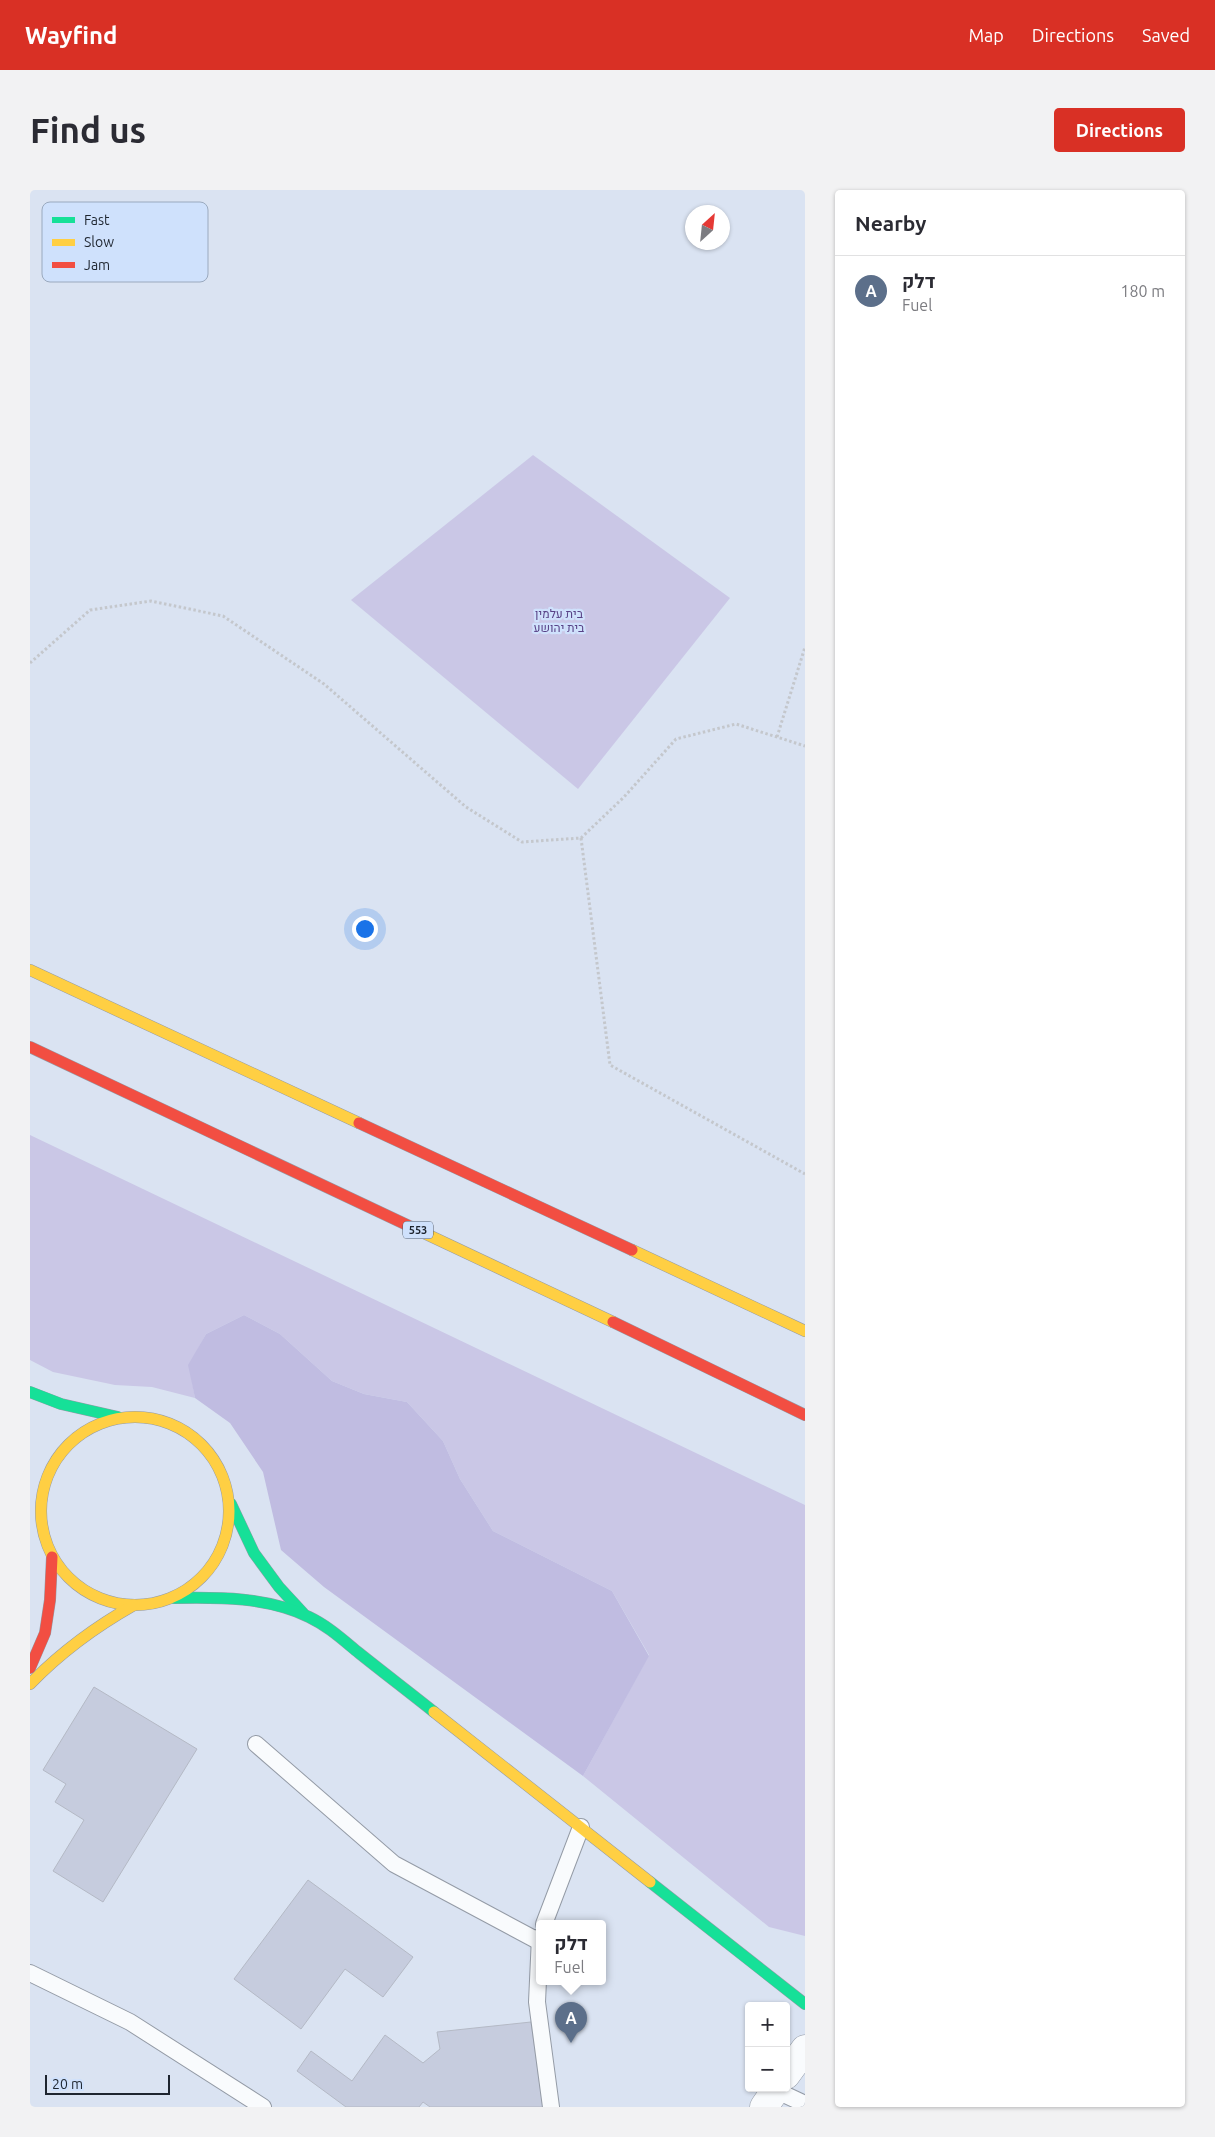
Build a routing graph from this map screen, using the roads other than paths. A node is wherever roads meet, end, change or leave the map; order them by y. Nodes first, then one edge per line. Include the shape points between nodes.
1 (30, 970) edge
2 (30, 1047) edge
3 (805, 1331) edge
4 (30, 1392) edge
5 (805, 1415) edge
6 (118, 1417) junction
7 (30, 1485) edge
8 (230, 1502) junction
9 (41, 1515) junction
10 (52, 1557) junction
11 (174, 1598) junction
12 (134, 1605) junction
13 (306, 1615) junction
14 (30, 1668) edge
15 (30, 1684) edge
16 (256, 1744) dead end
17 (582, 1827) junction
18 (546, 1920) edge
19 (536, 1937) edge
20 (30, 1973) edge
21 (538, 1985) edge
22 (805, 2004) edge
23 (805, 2049) edge
24 (790, 2070) edge
25 (780, 2092) edge
26 (805, 2104) edge
27 (263, 2107) edge
28 (552, 2107) edge

1 - 3 street
2 - 5 street, 553
4 - 6 street via 61,1404
6 - 8 street via 150,1417 180,1426 205,1446 222,1472
6 - 9 street via 88,1428 64,1447 48,1472 40,1500
7 - 9 street
8 - 11 street via 228,1533 216,1562 197,1582
8 - 13 street via 254,1553 279,1587
9 - 10 street via 42,1529
10 - 12 street via 70,1580 93,1596
10 - 14 street via 45,1633
11 - 12 street
11 - 13 street via 244,1598
12 - 15 street via 92,1629 50,1662
13 - 17 street via 372,1662
16 - 19 lane via 394,1864
17 - 18 lane
17 - 22 street
20 - 27 lane via 130,2022
21 - 28 lane via 537,2002
23 - 24 street
25 - 26 lane

